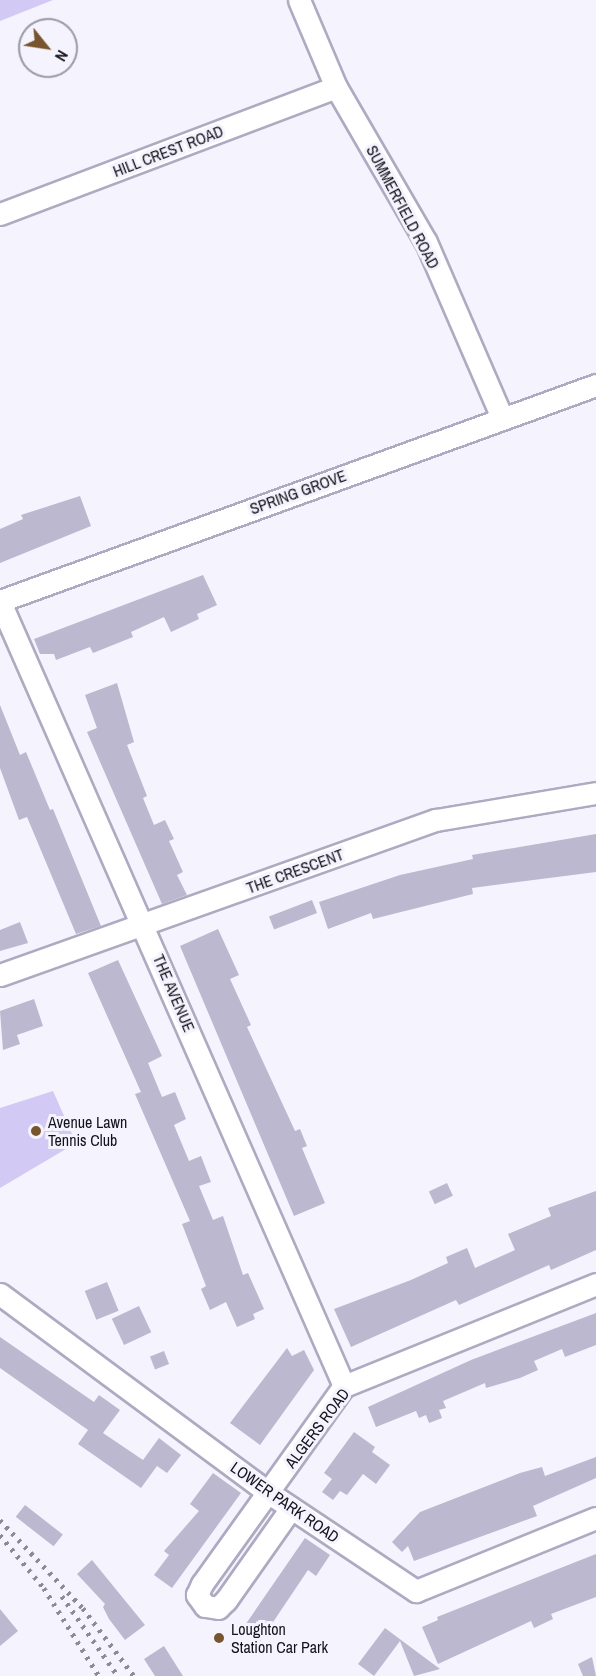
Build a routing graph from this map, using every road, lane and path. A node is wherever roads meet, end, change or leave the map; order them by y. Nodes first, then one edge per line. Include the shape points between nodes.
1 (299, 0) edge
2 (336, 87) junction
3 (0, 214) edge
4 (596, 385) edge
5 (502, 418) junction
6 (0, 601) edge
7 (596, 793) edge
8 (145, 926) junction
9 (0, 975) edge
10 (596, 1284) edge
11 (0, 1294) edge
12 (344, 1386) junction
13 (269, 1493) junction
14 (291, 1508) junction
15 (596, 1518) edge

1 - 2 street, SUMMERFIELD ROAD
2 - 3 street, HILL CREST ROAD
2 - 5 street, SUMMERFIELD ROAD via 426,242
4 - 5 street, SPRING GROVE
5 - 6 street, SPRING GROVE
6 - 8 street, THE AVENUE
7 - 8 street, THE CRESCENT via 436,820
8 - 9 street, THE CRESCENT
8 - 12 street, THE AVENUE
10 - 12 street, ALGERS ROAD
11 - 13 street, LOWER PARK ROAD
12 - 13 street, ALGERS ROAD
13 - 14 street, LOWER PARK ROAD
13 - 14 street, ALGERS ROAD via 202,1584 197,1595 205,1606 218,1608 226,1600
14 - 15 street, LOWER PARK ROAD via 416,1591

